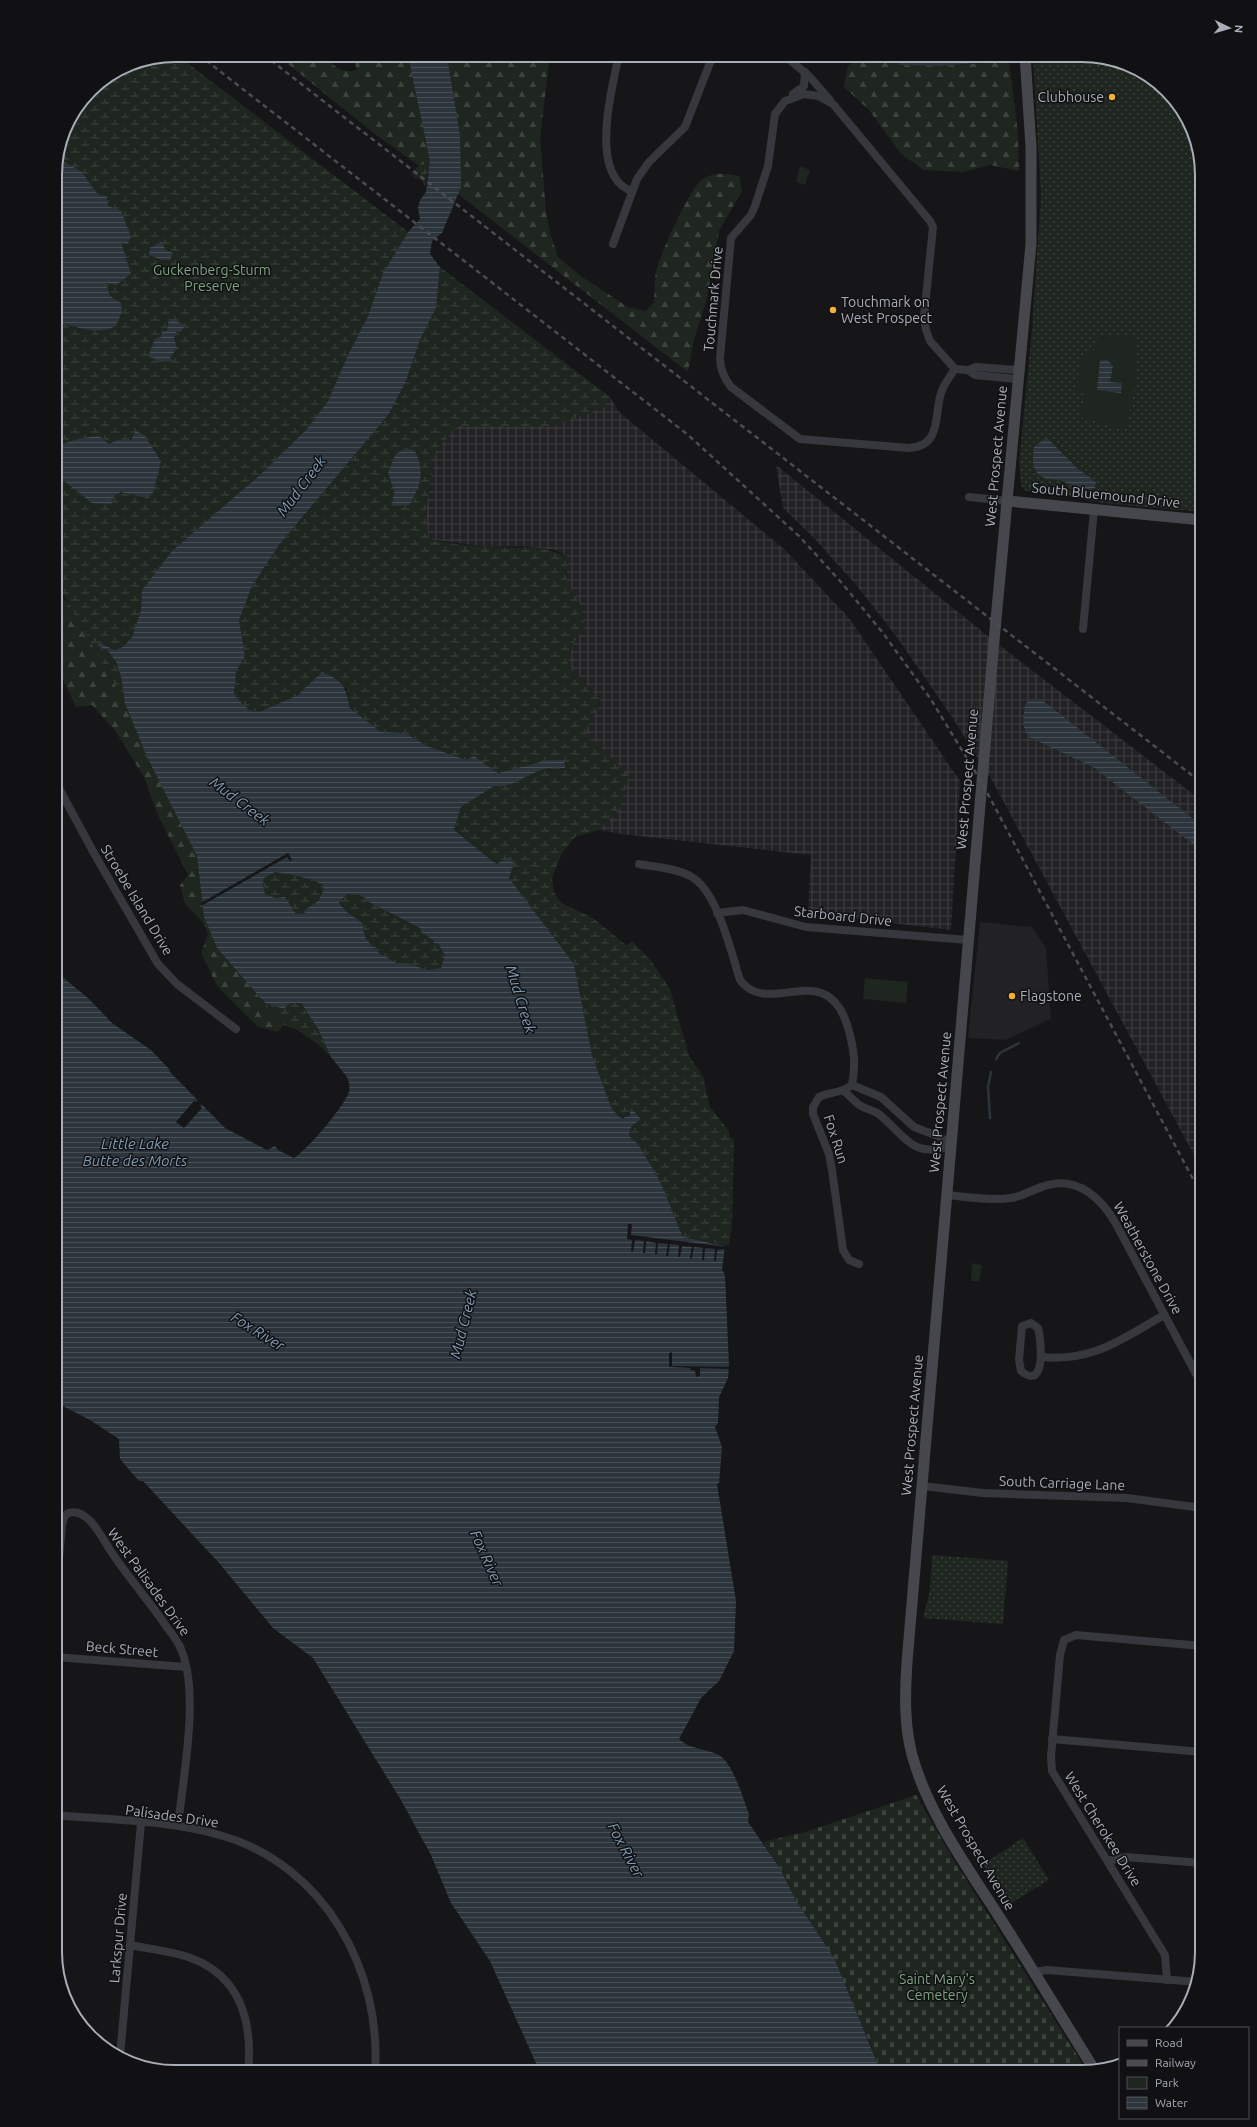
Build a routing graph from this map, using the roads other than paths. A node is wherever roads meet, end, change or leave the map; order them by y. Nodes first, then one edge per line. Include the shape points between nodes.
1 (618, 62) edge
2 (710, 62) edge
3 (793, 62) edge
4 (1022, 62) edge
5 (805, 72) junction
6 (788, 99) junction
7 (833, 104) junction
8 (632, 192) junction
9 (613, 244) dead end
10 (955, 369) junction
11 (1018, 375) junction
12 (969, 497) dead end
13 (1007, 500) junction
14 (1094, 510) junction
15 (1195, 519) edge
16 (1083, 629) dead end
17 (62, 794) edge
18 (639, 864) dead end
19 (717, 913) junction
20 (968, 940) junction
21 (236, 1029) dead end
22 (852, 1085) junction
23 (844, 1091) junction
24 (951, 1145) junction
25 (947, 1195) junction
26 (859, 1264) dead end
27 (1164, 1315) junction
28 (1042, 1357) junction
29 (1195, 1372) edge
30 (922, 1486) junction
31 (1195, 1507) edge
32 (62, 1525) edge
33 (1195, 1645) edge
34 (62, 1658) edge
35 (186, 1667) junction
36 (1052, 1739) junction
37 (1195, 1751) edge
38 (62, 1816) edge
39 (141, 1823) junction
40 (178, 1826) junction
41 (1108, 1861) junction
42 (1195, 1862) edge
43 (130, 1945) junction
44 (1035, 1972) junction
45 (1167, 1980) junction
46 (1191, 1982) edge
47 (120, 2051) edge
48 (248, 2065) edge
49 (376, 2065) edge
50 (1091, 2065) edge

1 - 8 street via 610,103 607,150 614,176 622,186
2 - 8 street via 685,127 649,162 637,179
3 - 5 street
4 - 11 main road, West Prospect Avenue via 1032,147 1032,209 1028,282
5 - 6 street, Touchmark Drive via 804,86
5 - 7 street
6 - 7 street via 812,94
6 - 10 street, Touchmark Drive via 775,114 768,166 755,206 731,238 720,358 722,373 726,380 731,387 800,439 909,448 921,445 932,435 936,427 942,390
7 - 10 street via 930,221 933,228 924,317 926,330 930,341
8 - 9 street
10 - 11 street via 968,370 975,375
11 - 13 main road, West Prospect Avenue
12 - 13 street
13 - 14 main road, South Bluemound Drive
13 - 20 main road, West Prospect Avenue
14 - 15 main road, South Bluemound Drive
14 - 16 street
17 - 21 street, Stroebe Island Drive via 158,964 177,984
18 - 19 street via 682,872 690,876 703,887
19 - 20 street, Starboard Drive via 742,910 806,927
19 - 22 street via 740,980 748,988 764,994 816,991 837,1004 845,1018 854,1052 855,1069
20 - 24 main road, West Prospect Avenue
22 - 23 street, Fox Run
22 - 24 street via 881,1097 914,1127 940,1137
23 - 24 street via 861,1106 881,1116 914,1147 939,1150
23 - 26 street, Fox Run via 819,1097 813,1107 829,1154 843,1250 849,1260
24 - 25 main road, West Prospect Avenue
25 - 27 street, Weatherstone Drive via 1011,1198 1055,1184 1072,1185 1087,1191 1107,1207
25 - 30 main road, West Prospect Avenue
27 - 28 street via 1105,1348 1086,1355
27 - 29 street, Weatherstone Drive
28 - 28 street via 1038,1328 1034,1324 1025,1324 1021,1330 1021,1371 1027,1375 1036,1373
30 - 31 street, South Carriage Lane via 990,1494 1127,1498
30 - 44 main road, West Prospect Avenue via 905,1700 906,1724 912,1754 932,1807
32 - 35 street, West Palisades Drive via 68,1513 78,1513 90,1522 177,1641
33 - 36 street, West Cherokee Drive via 1066,1637 1060,1655
34 - 35 street, Beck Street
35 - 40 street, West Palisades Drive via 190,1699
36 - 37 street
36 - 41 street, West Cherokee Drive via 1052,1771
38 - 39 street, Palisades Drive
39 - 40 street, Palisades Drive
39 - 43 street, Larkspur Drive
40 - 49 street, Palisades Drive via 225,1836 271,1859 305,1884 332,1914 345,1934 365,1979 373,2019
41 - 42 street via 1126,1857
41 - 45 street, West Cherokee Drive via 1165,1955
43 - 47 street, Larkspur Drive
43 - 48 street via 190,1957 215,1971 229,1985 247,2019 250,2038
44 - 45 street via 1047,1970
44 - 50 main road, West Prospect Avenue
45 - 46 street

